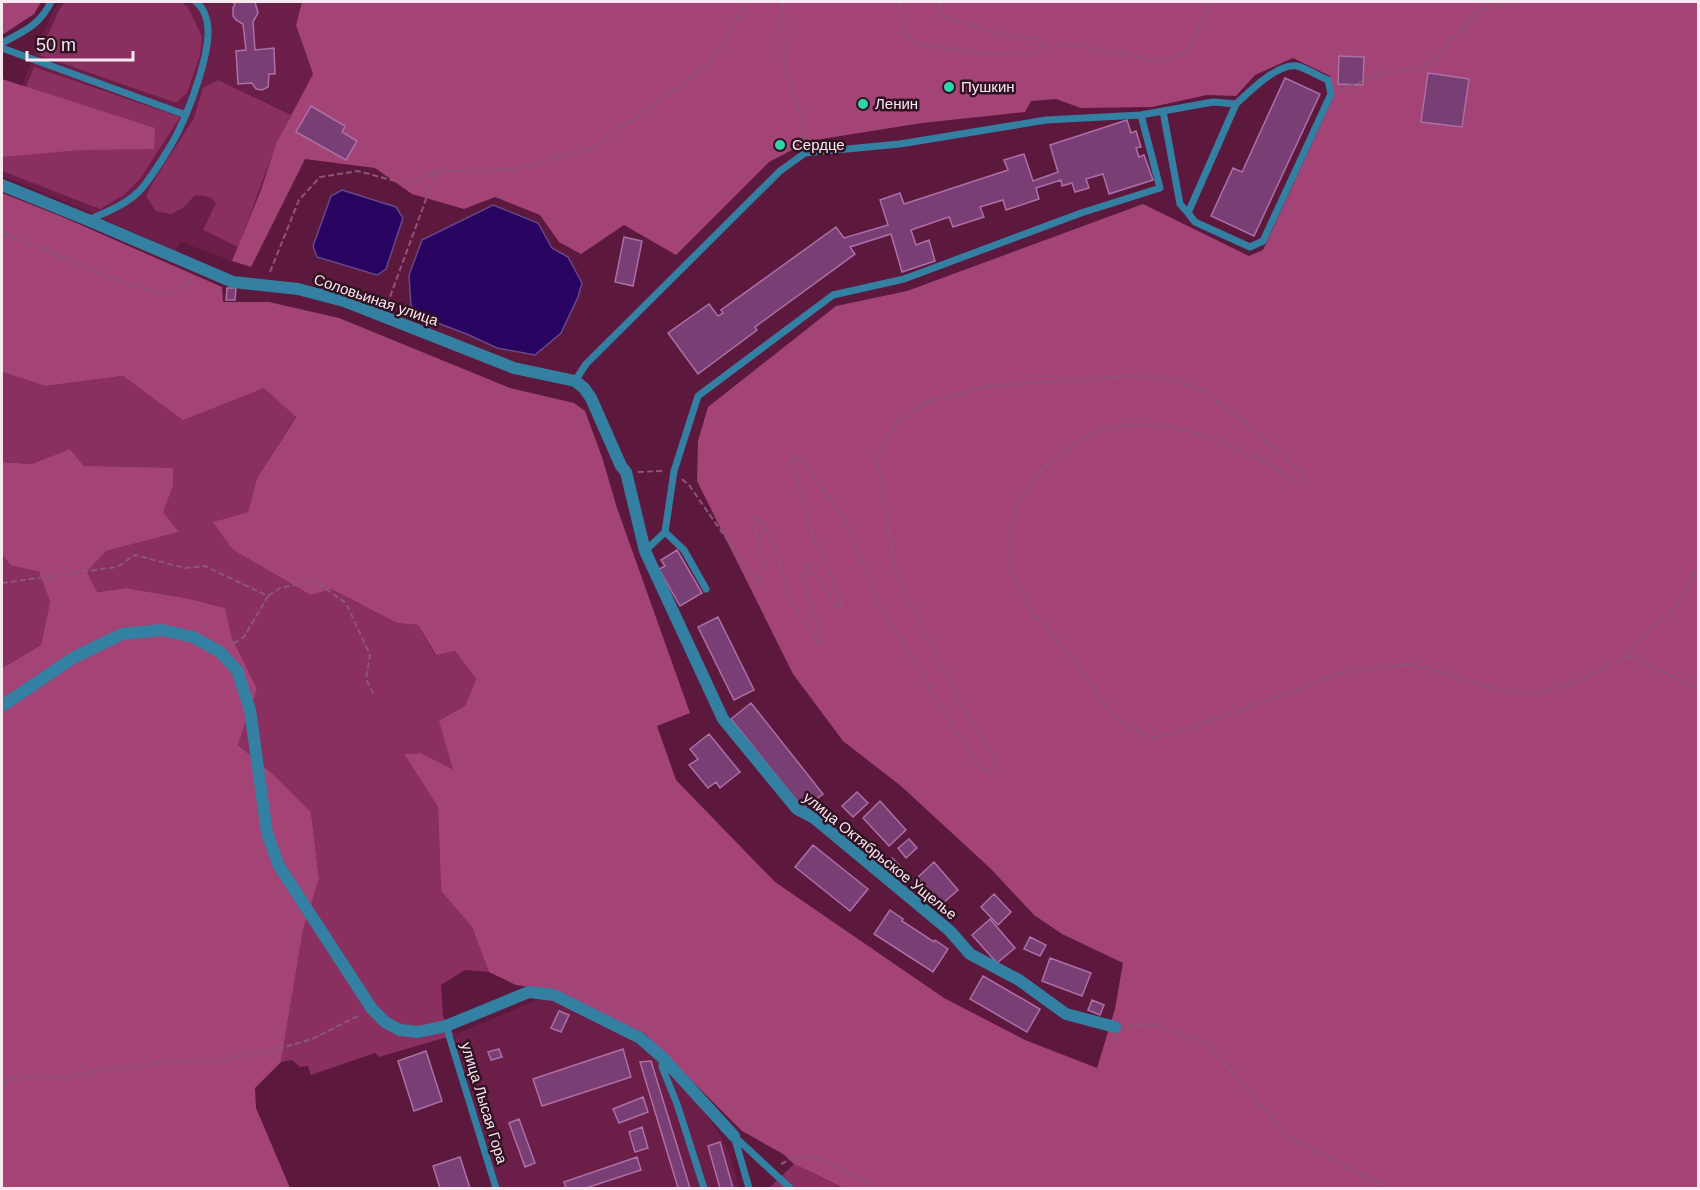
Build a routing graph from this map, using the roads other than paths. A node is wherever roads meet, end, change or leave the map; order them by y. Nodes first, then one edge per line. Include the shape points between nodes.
1 (51, 2) edge
2 (196, 2) edge
3 (2, 43) edge
4 (2, 48) edge
5 (1236, 104) junction
6 (1163, 111) junction
7 (186, 115) junction
8 (1141, 115) junction
9 (2, 185) edge
10 (1188, 213) junction
11 (88, 220) junction
12 (575, 381) junction
13 (665, 532) junction
14 (645, 551) junction
15 (706, 589) dead end
16 (2, 706) edge
17 (446, 1026) junction
18 (1115, 1027) road end
19 (663, 1058) junction
20 (734, 1136) junction
21 (496, 1188) edge
22 (704, 1188) edge
23 (749, 1188) edge
24 (790, 1188) edge

1 - 3 lane via 30,28
2 - 7 lane via 202,7 209,28 206,53
4 - 7 lane
5 - 6 lane via 1213,102
5 - 10 lane
5 - 10 lane via 1263,80 1296,66 1328,80 1331,94 1263,241 1250,247 1195,222
6 - 8 lane
6 - 10 lane via 1180,204
7 - 11 lane via 142,188 127,201
8 - 12 lane via 1046,120 900,144 805,153 780,171 586,364
8 - 13 lane via 1160,188 904,279 833,296 698,396 674,471
9 - 11 street, Соловьиная улица
11 - 12 street, Соловьиная улица via 233,282 298,289 344,301 514,368
12 - 14 street, улица Октябрьское Ущелье via 591,398 626,472
13 - 14 lane
13 - 15 lane via 684,550
14 - 18 street, улица Октябрьское Ущелье via 723,719 797,809 814,818 950,931 970,954 1019,980 1066,1014
16 - 17 street via 73,658 122,634 162,630 194,637 220,652 237,670 250,710 267,833 279,866 372,1009 385,1022 400,1030 418,1032
17 - 19 street via 529,992 554,995 640,1038
17 - 21 lane, улица Лысая Гора
19 - 20 street
19 - 22 lane via 662,1066
20 - 23 lane
20 - 24 lane

